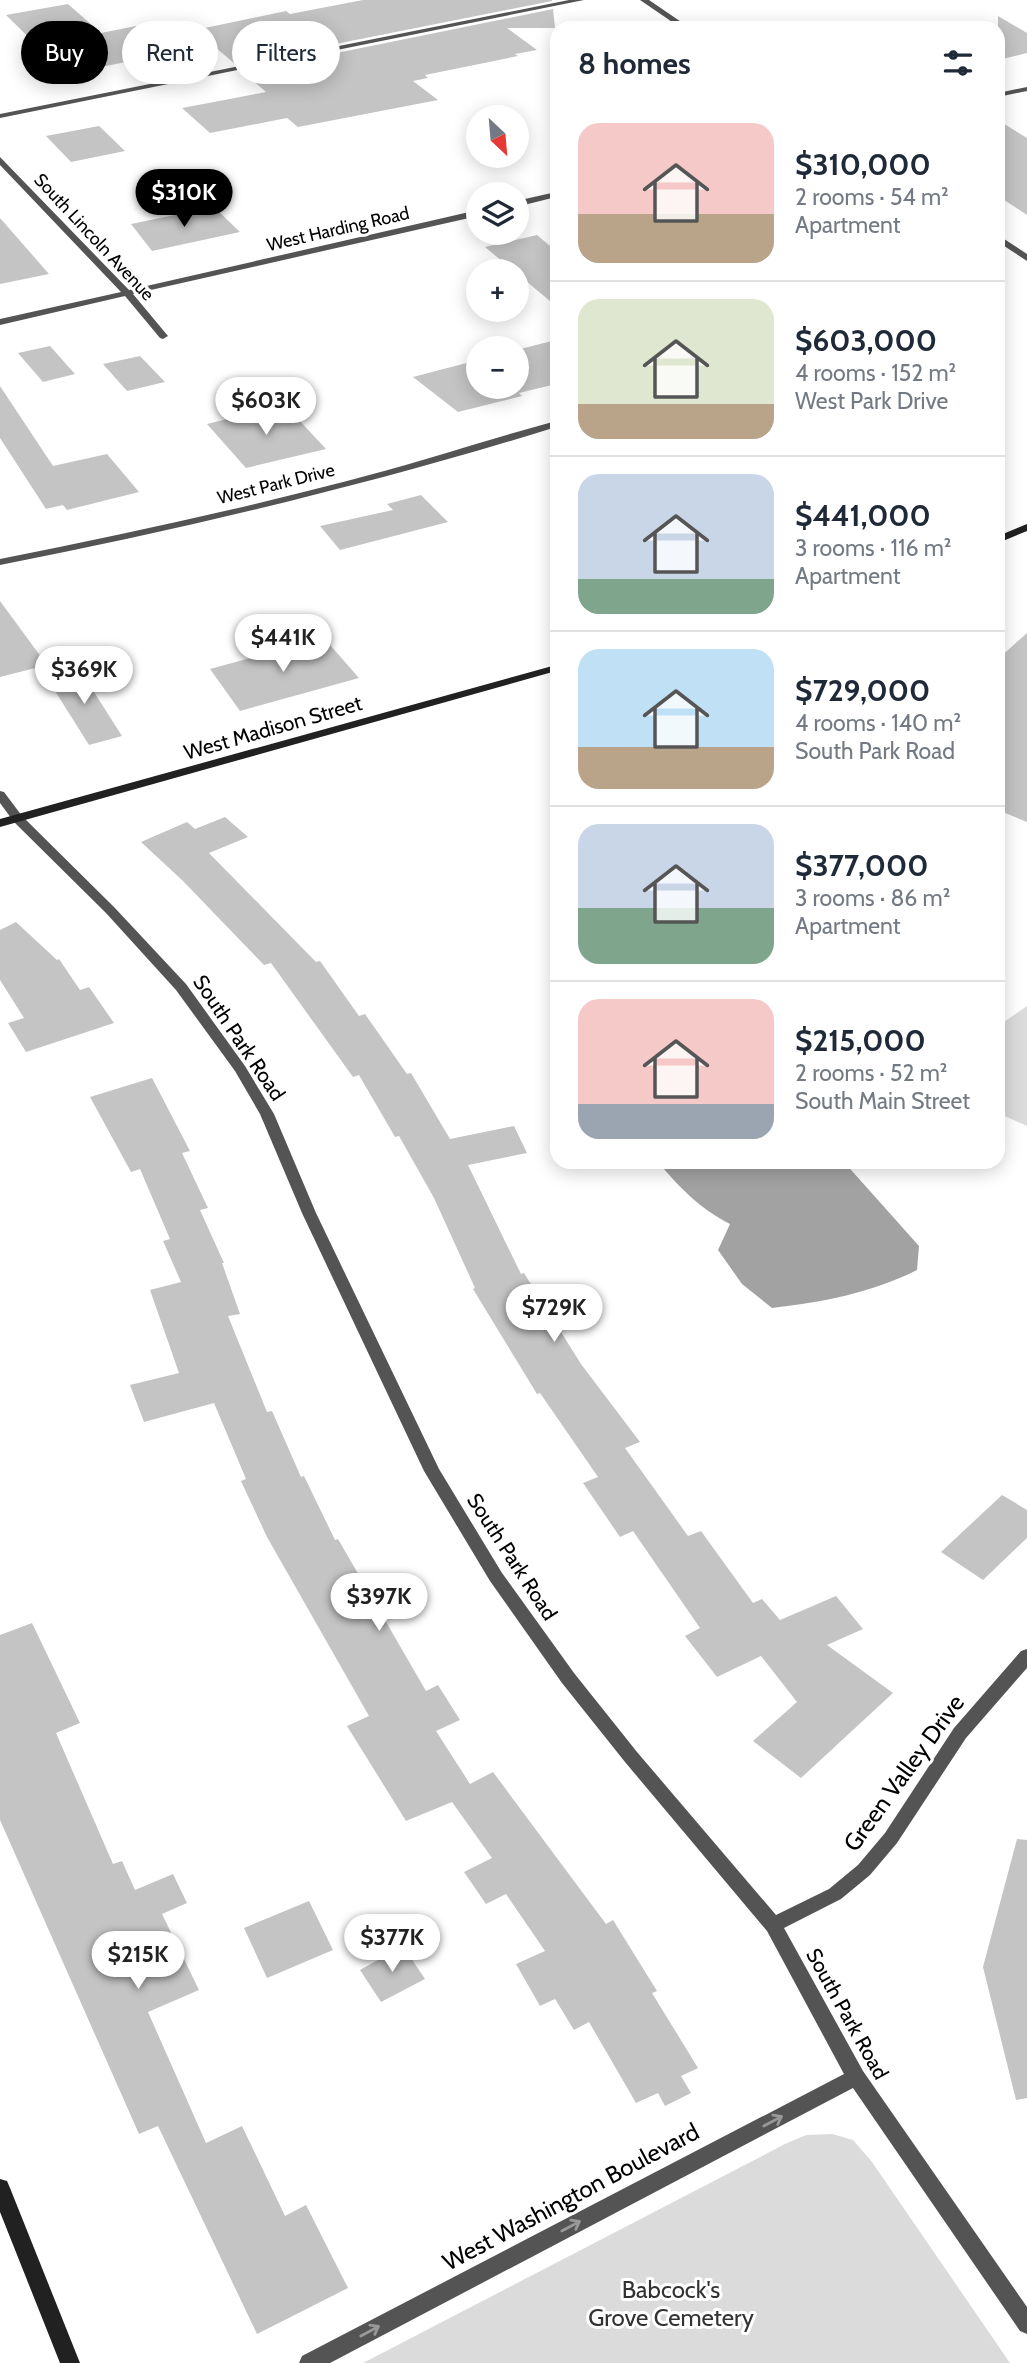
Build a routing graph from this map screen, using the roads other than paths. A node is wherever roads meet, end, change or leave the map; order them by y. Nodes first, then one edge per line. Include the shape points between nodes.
1 (580, 0) edge
2 (644, 0) edge
3 (676, 21) edge
4 (1027, 89) edge
5 (1005, 94) edge
6 (0, 116) edge
7 (0, 160) edge
8 (550, 196) edge
9 (529, 201) edge
10 (466, 216) edge
11 (1005, 243) edge
12 (1027, 258) edge
13 (127, 293) junction
14 (0, 322) edge
15 (163, 336) dead end
16 (550, 426) edge
17 (1027, 527) edge
18 (1005, 537) edge
19 (0, 562) edge
20 (550, 670) edge
21 (0, 795) edge
22 (18, 819) junction
23 (0, 822) edge
24 (1027, 1656) edge
25 (773, 1925) junction
26 (856, 2077) junction
27 (0, 2188) edge
28 (1027, 2324) edge
29 (70, 2363) edge
30 (309, 2363) edge

1 - 6 street
2 - 3 street
4 - 5 street
7 - 13 street, South Lincoln Avenue
8 - 9 street
10 - 13 street, West Harding Road
11 - 12 street
13 - 14 street, West Harding Road
13 - 15 street, South Lincoln Avenue
16 - 19 street, West Park Drive via 304,496
17 - 18 street
20 - 22 street, West Madison Street
21 - 22 street, South Park Road
22 - 23 street, West Madison Street
22 - 25 street, South Park Road via 181,988 240,1069 267,1114 314,1225 421,1448 496,1577 623,1748
24 - 25 street, Green Valley Drive via 960,1733 891,1838 864,1870 835,1894
25 - 26 street, South Park Road
26 - 28 street, South Park Road
30 -> 26 street, West Washington Boulevard
27 - 29 street

